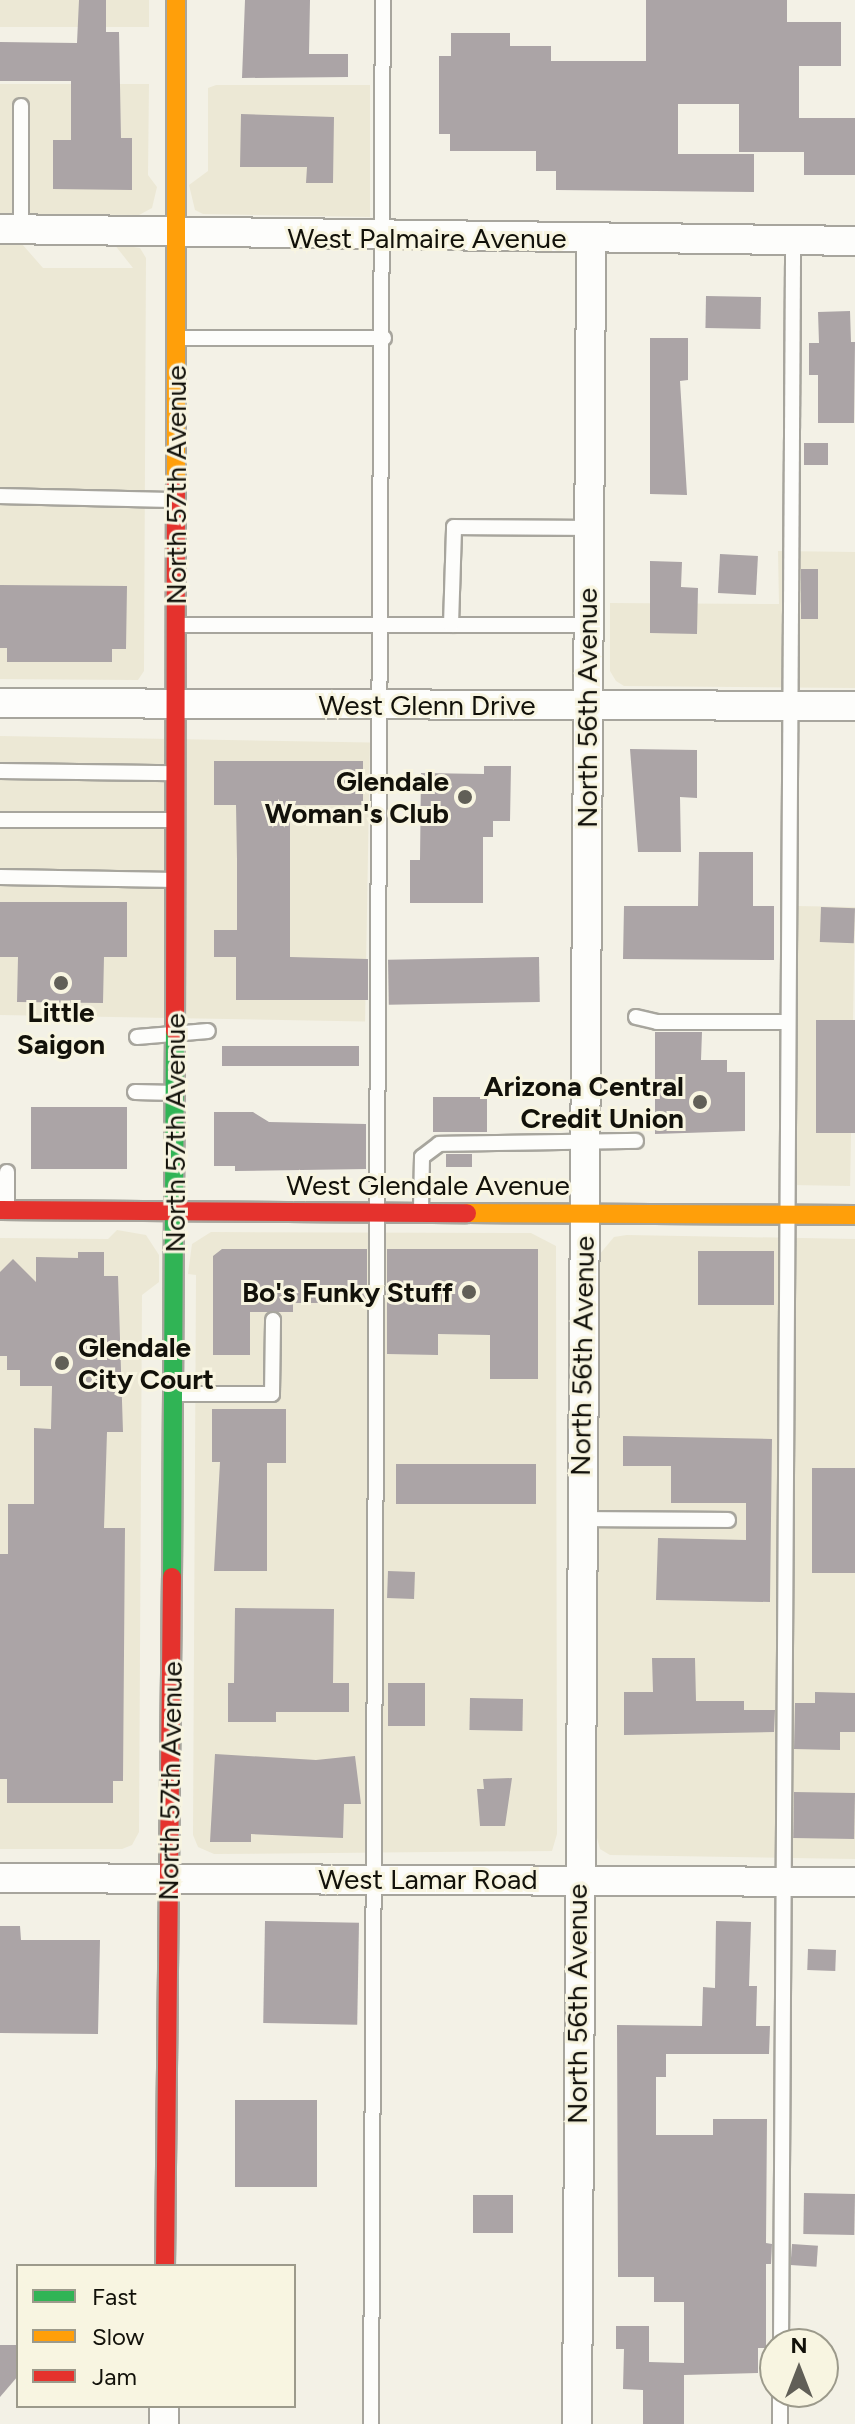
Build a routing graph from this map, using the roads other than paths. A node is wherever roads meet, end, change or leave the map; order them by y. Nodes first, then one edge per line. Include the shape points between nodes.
1 (176, 0) edge
2 (383, 0) edge
3 (21, 106) dead end
4 (10, 229) edge
5 (175, 236) junction
6 (384, 238) junction
7 (591, 239) junction
8 (793, 241) junction
9 (855, 241) edge
10 (176, 338) junction
11 (384, 338) junction
12 (176, 500) junction
13 (1, 502) edge
14 (589, 528) junction
15 (176, 625) junction
16 (451, 625) junction
17 (588, 625) junction
18 (379, 626) junction
19 (0, 703) edge
20 (176, 704) junction
21 (379, 705) junction
22 (587, 705) junction
23 (790, 706) junction
24 (855, 706) edge
25 (0, 771) edge
26 (176, 773) junction
27 (0, 820) edge
28 (175, 820) junction
29 (0, 877) edge
30 (176, 880) junction
31 (636, 1017) dead end
32 (788, 1022) junction
33 (175, 1031) junction
34 (208, 1031) dead end
35 (137, 1037) dead end
36 (135, 1092) dead end
37 (175, 1093) junction
38 (585, 1140) junction
39 (636, 1141) dead end
40 (7, 1172) dead end
41 (3, 1210) edge
42 (175, 1211) junction
43 (378, 1211) junction
44 (421, 1212) junction
45 (584, 1214) junction
46 (787, 1214) junction
47 (855, 1215) edge
48 (273, 1320) dead end
49 (173, 1394) junction
50 (579, 1519) junction
51 (728, 1520) dead end
52 (0, 1878) edge
53 (169, 1879) junction
54 (372, 1879) junction
55 (577, 1880) junction
56 (783, 1881) junction
57 (855, 1882) edge
58 (165, 2264) edge
59 (781, 2328) edge
60 (371, 2424) edge
61 (577, 2424) edge

1 - 5 street, North 57th Avenue
2 - 6 lane
3 - 4 lane
4 - 5 street, West Palmaire Avenue
5 - 6 street, West Palmaire Avenue
5 - 10 street, North 57th Avenue
6 - 7 street, West Palmaire Avenue
6 - 11 lane
7 - 8 street, West Palmaire Avenue
7 - 14 street, North 56th Avenue
8 - 9 street, West Palmaire Avenue
8 - 23 lane
10 - 11 lane
10 - 12 street, North 57th Avenue
11 - 18 lane
12 - 13 lane
12 - 15 street, North 57th Avenue
14 - 16 lane via 454,527
14 - 17 street, North 56th Avenue
15 - 18 lane
15 - 20 street, North 57th Avenue
16 - 17 lane
16 - 18 lane
17 - 22 street, North 56th Avenue
18 - 21 lane
19 - 20 street, West Glenn Drive
20 - 21 street, West Glenn Drive
20 - 26 street, North 57th Avenue
21 - 22 street, West Glenn Drive
21 - 43 lane
22 - 23 street, West Glenn Drive
22 - 38 street, North 56th Avenue
23 - 24 street, West Glenn Drive
23 - 32 lane
25 - 26 lane
26 - 28 street, North 57th Avenue
27 - 28 lane
28 - 30 street, North 57th Avenue
29 - 30 lane
30 - 33 street, North 57th Avenue
31 - 32 lane via 657,1022
32 - 46 lane
33 - 34 lane
33 - 35 lane
33 - 37 street, North 57th Avenue
36 - 37 lane
37 - 42 street, North 57th Avenue
38 - 39 lane
38 - 44 lane via 439,1144 422,1157
38 - 45 street, North 56th Avenue
40 - 41 lane
41 - 42 street, West Glendale Avenue
42 - 43 street, West Glendale Avenue
42 - 49 street, North 57th Avenue
43 - 44 street, West Glendale Avenue
43 - 54 lane
44 - 45 street, West Glendale Avenue
45 - 46 street, West Glendale Avenue
45 - 50 street, North 56th Avenue
46 - 47 street, West Glendale Avenue
46 - 56 lane
48 - 49 lane via 272,1394
49 - 53 street, North 57th Avenue
50 - 51 lane
50 - 55 street, North 56th Avenue
52 - 53 street, West Lamar Road
53 - 54 street, West Lamar Road
53 - 58 street, North 57th Avenue
54 - 55 street, West Lamar Road
54 - 60 lane
55 - 56 street, West Lamar Road
55 - 61 street, North 56th Avenue
56 - 57 street, West Lamar Road
56 - 59 lane

